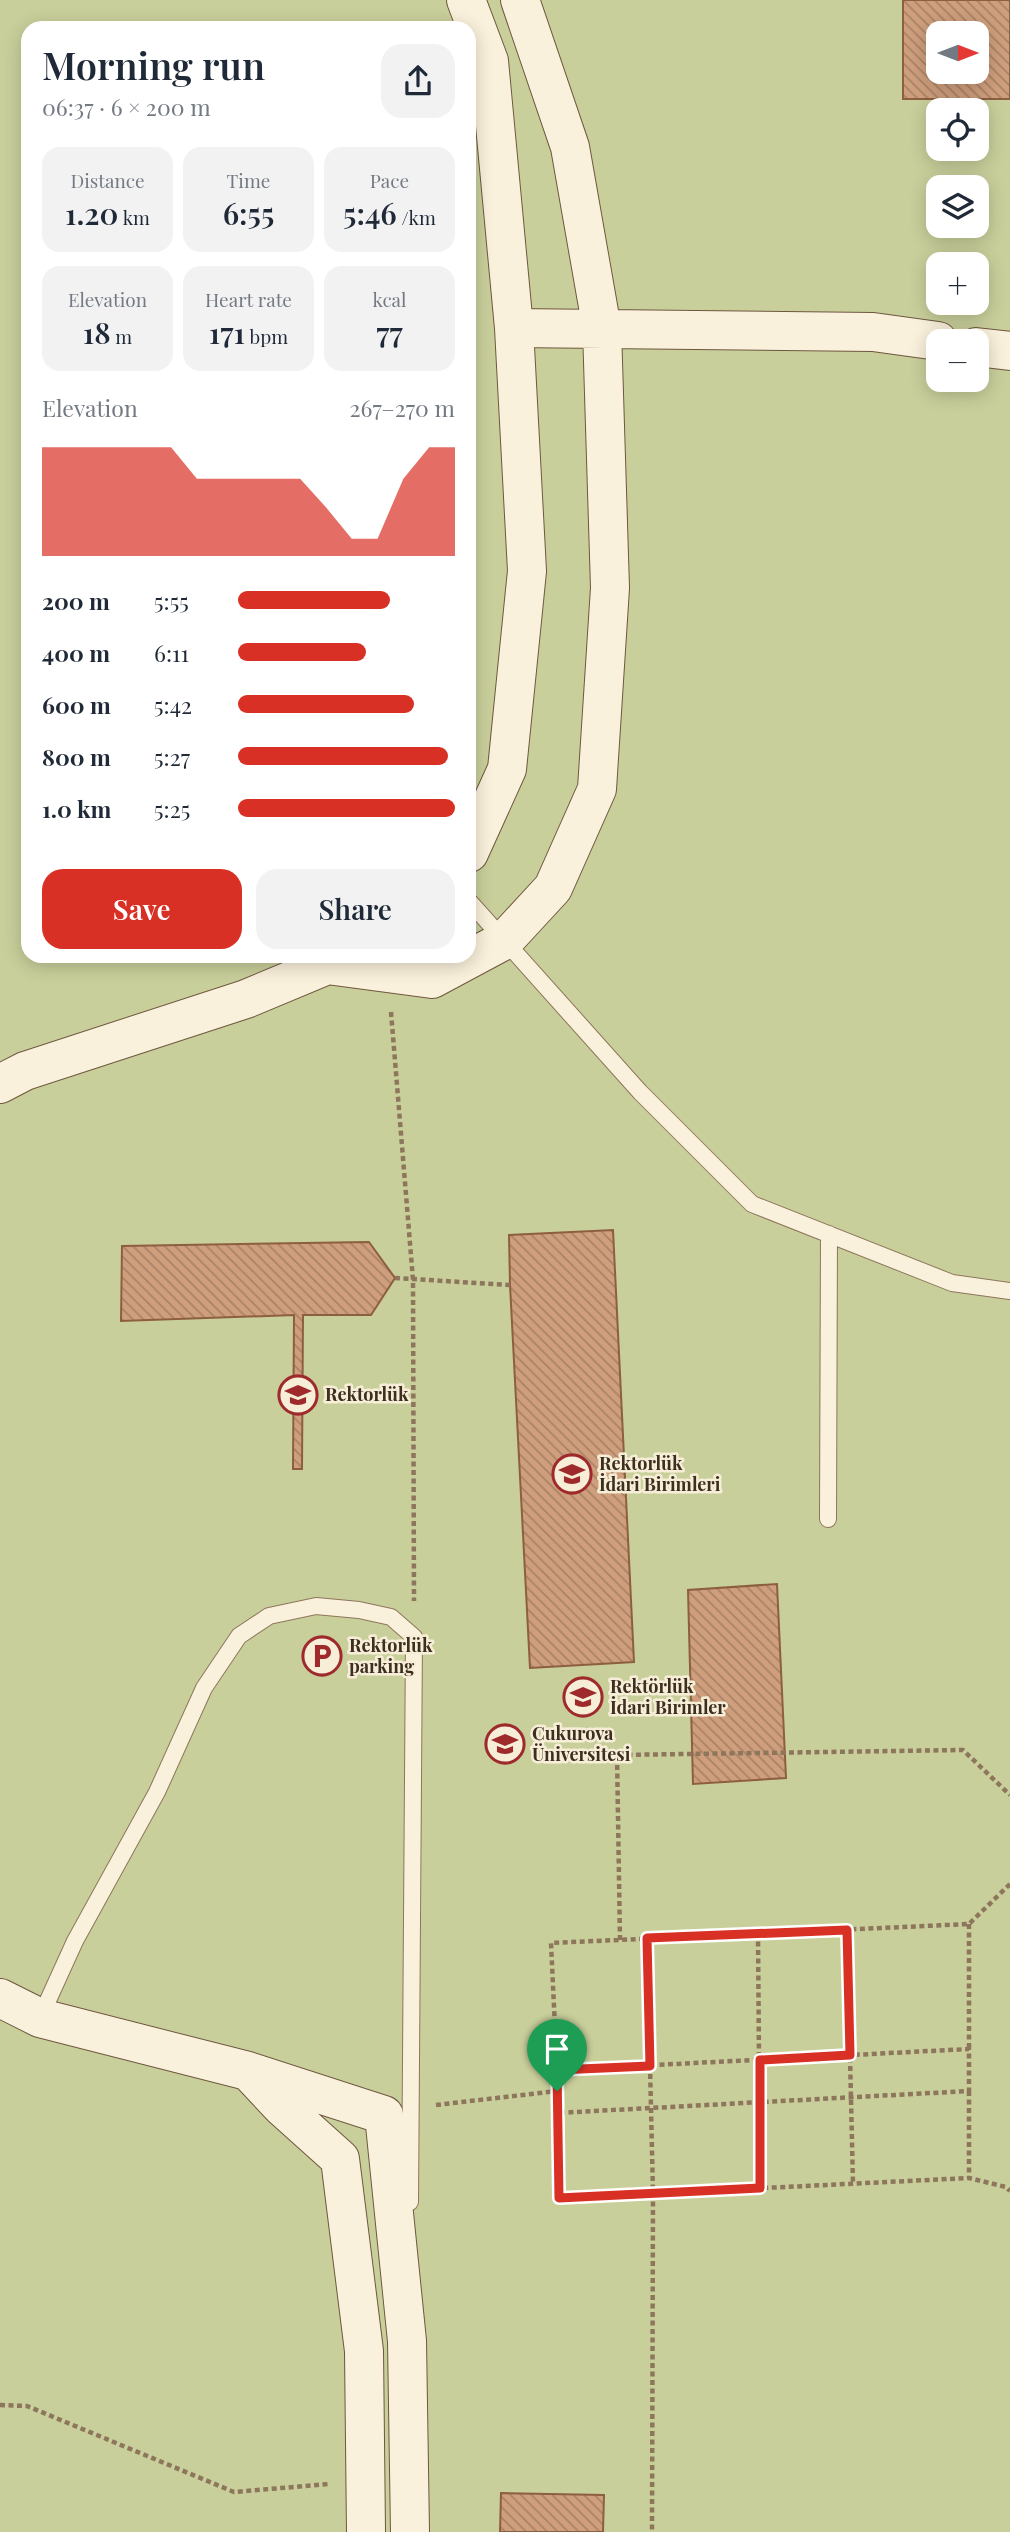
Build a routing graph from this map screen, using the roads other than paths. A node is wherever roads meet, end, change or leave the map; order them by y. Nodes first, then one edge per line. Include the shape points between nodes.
1 (466, 0) edge
2 (520, 0) edge
3 (474, 21) edge
4 (476, 27) edge
5 (514, 328) junction
6 (602, 329) junction
7 (926, 339) edge
8 (989, 348) edge
9 (1010, 351) edge
10 (476, 838) edge
11 (476, 909) edge
12 (505, 940) junction
13 (476, 955) edge
14 (331, 963) edge
15 (350, 963) edge
16 (462, 963) edge
17 (0, 1084) edge
18 (829, 1234) junction
19 (1010, 1291) edge
20 (828, 1519) dead end
21 (0, 1998) edge
22 (40, 2018) junction
23 (248, 2071) junction
24 (407, 2341) junction
25 (366, 2532) edge
26 (410, 2532) edge

1 - 3 street
2 - 6 street via 570,147
4 - 5 street via 489,61
5 - 6 street
5 - 10 street via 527,571 507,769
6 - 7 street via 873,332
6 - 12 street via 610,588 597,789 553,888
8 - 9 street
11 - 12 lane
12 - 13 street
12 - 18 lane via 640,1092 751,1204
14 - 17 street via 246,999 25,1071
15 - 16 street via 432,979
18 - 19 lane via 952,1283
18 - 20 lane
21 - 22 street
22 - 23 street
22 - 24 lane via 75,1941 157,1792 204,1688 239,1636 269,1616 316,1606 391,1617 414,1637
23 - 24 street via 384,2115
23 - 25 street via 340,2159 364,2351
24 - 26 street

